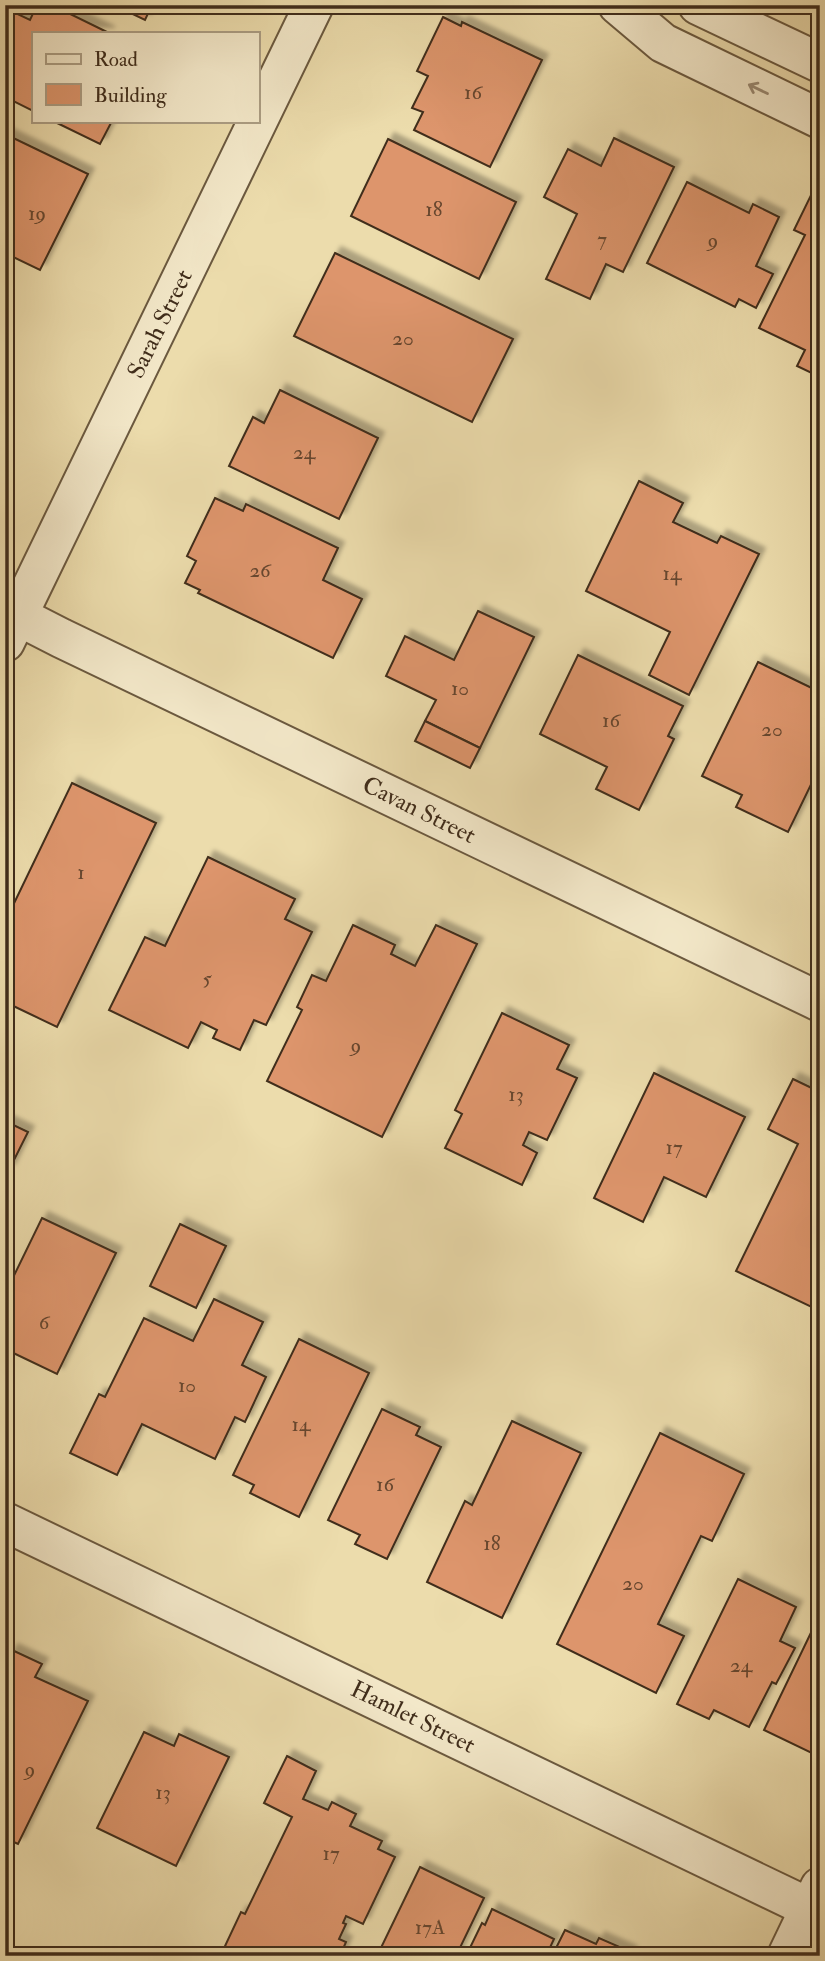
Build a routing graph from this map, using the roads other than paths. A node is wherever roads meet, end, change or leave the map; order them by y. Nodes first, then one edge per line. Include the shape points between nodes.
1 (314, 5) edge
2 (618, 5) edge
3 (698, 5) edge
4 (820, 63) edge
5 (259, 119) edge
6 (820, 119) edge
7 (257, 122) edge
8 (12, 629) edge
9 (820, 1002) edge
10 (5, 1522) edge
11 (817, 1903) edge
12 (787, 1956) edge

1 - 5 street, Sarah Street
6 -> 2 street via 663,43
3 - 4 street
7 - 8 street, Sarah Street
8 - 9 street, Cavan Street via 61,638
10 - 11 street, Hamlet Street
11 - 12 street

